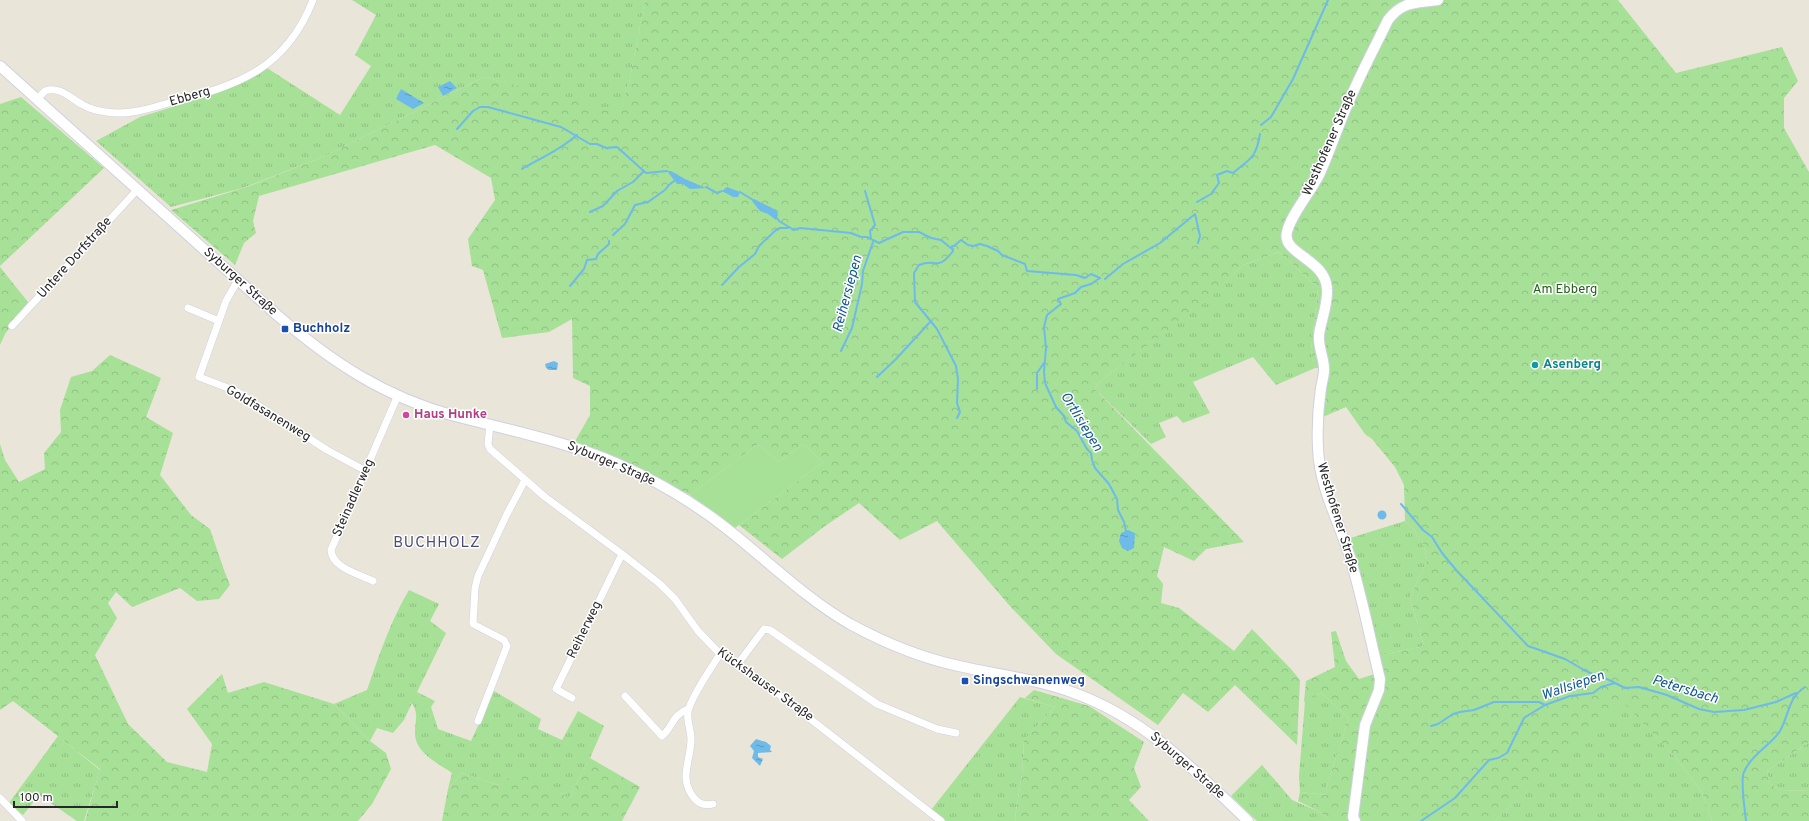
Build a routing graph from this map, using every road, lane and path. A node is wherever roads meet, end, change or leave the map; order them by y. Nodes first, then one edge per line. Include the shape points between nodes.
1 (313, 0) edge
2 (1438, 0) edge
3 (0, 66) edge
4 (37, 99) junction
5 (138, 189) junction
6 (238, 280) junction
7 (188, 308) dead end
8 (219, 321) junction
9 (12, 326) dead end
10 (398, 395) junction
11 (490, 424) junction
12 (366, 471) junction
13 (525, 480) junction
14 (622, 554) junction
15 (373, 581) dead end
16 (720, 654) junction
17 (737, 665) junction
18 (625, 696) dead end
19 (572, 698) dead end
20 (688, 709) junction
21 (478, 720) dead end
22 (956, 733) dead end
23 (0, 798) edge
24 (713, 804) dead end
25 (22, 821) edge
26 (941, 821) edge
27 (1248, 821) edge
28 (1354, 821) edge

1 - 4 street, Ebberg via 296,33 279,55 254,73 220,89 141,111 123,113 93,109 56,90 44,90
2 - 28 street, Westhofener Straße via 1405,4 1395,10 1388,20 1353,90 1320,173 1290,222 1286,234 1288,243 1300,255 1308,258 1324,276 1327,287 1319,335 1324,368 1318,418 1318,450 1328,497 1359,588 1380,679 1379,690 1365,725
3 - 4 street, Syburger Straße
4 - 5 street, Syburger Straße
5 - 6 street, Syburger Straße
5 - 9 street, Untere Dorfstraße
6 - 8 street, Goldfasanenweg via 233,286
6 - 10 street, Syburger Straße via 298,333 336,362 363,379
7 - 8 street
8 - 12 street, Goldfasanenweg via 199,377 236,391 327,450
10 - 11 street, Syburger Straße via 454,416
10 - 12 street, Steinadlerweg
11 - 13 street, Kückshauser Straße via 490,449
11 - 27 street, Syburger Straße via 591,453 667,488 724,526 819,603 850,624 880,639 939,661 1075,693 1115,712 1147,731 1182,758
12 - 15 street, Steinadlerweg via 331,555 336,563
13 - 14 street, Kückshauser Straße
13 - 21 street via 482,566 475,588 473,624 504,640 507,646
14 - 16 street, Kückshauser Straße via 668,591 698,631
14 - 19 street, Reiherweg via 556,688
16 - 17 street, Kückshauser Straße
16 - 20 street
17 - 22 street via 766,629 877,704 937,729
17 - 26 street, Kückshauser Straße via 814,720
18 - 20 street via 662,736 674,718
20 - 24 street via 691,740 685,774 687,785 695,800 701,804
23 - 25 street

